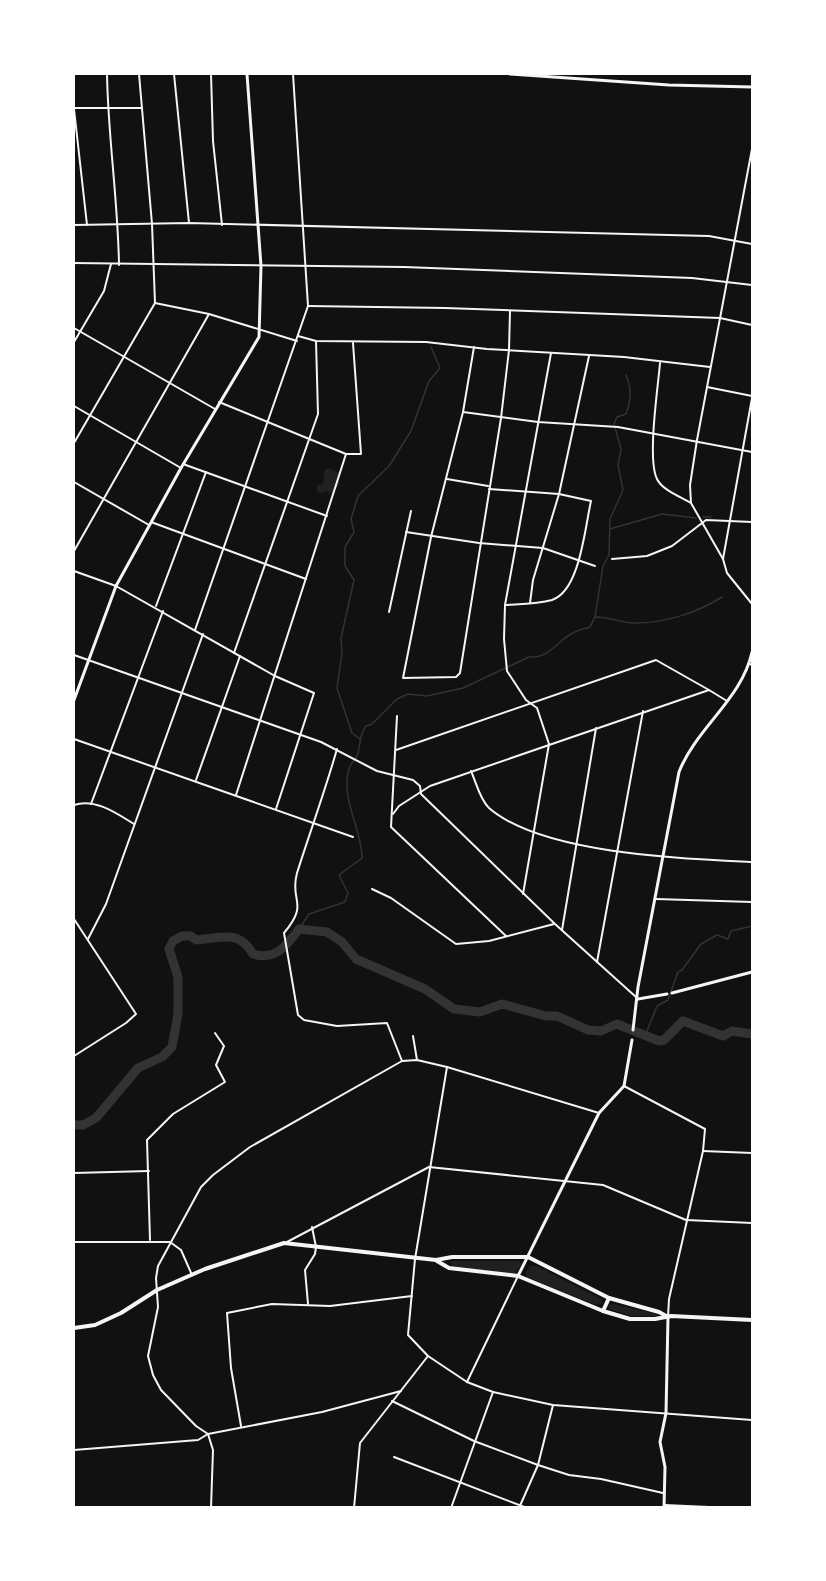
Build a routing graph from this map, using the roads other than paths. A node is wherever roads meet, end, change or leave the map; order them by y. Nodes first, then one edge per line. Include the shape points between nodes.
1 (107, 74) edge
2 (139, 74) edge
3 (174, 74) edge
4 (211, 74) edge
5 (247, 74) edge
6 (292, 74) edge
7 (510, 74) edge
8 (753, 87) edge
9 (108, 107) junction
10 (142, 108) junction
11 (74, 109) edge
12 (753, 149) edge
13 (189, 223) junction
14 (152, 224) junction
15 (74, 225) edge
16 (87, 225) junction
17 (118, 225) junction
18 (222, 225) junction
19 (257, 226) junction
20 (301, 226) junction
21 (735, 240) junction
22 (753, 244) edge
23 (74, 263) edge
24 (111, 264) junction
25 (119, 265) junction
26 (153, 266) junction
27 (261, 266) junction
28 (306, 267) junction
29 (727, 281) junction
30 (753, 285) edge
31 (155, 303) junction
32 (308, 306) junction
33 (510, 311) junction
34 (209, 314) junction
35 (720, 318) junction
36 (753, 325) edge
37 (74, 328) edge
38 (261, 329) junction
39 (80, 332) junction
40 (298, 336) junction
41 (297, 341) junction
42 (316, 341) junction
43 (74, 342) edge
44 (353, 343) junction
45 (474, 347) junction
46 (509, 350) junction
47 (551, 353) junction
48 (589, 356) junction
49 (124, 358) junction
50 (660, 362) junction
51 (711, 367) junction
52 (169, 384) junction
53 (707, 387) junction
54 (753, 397) edge
55 (219, 402) junction
56 (74, 406) edge
57 (215, 409) junction
58 (463, 412) junction
59 (90, 416) junction
60 (501, 418) junction
61 (538, 422) junction
62 (573, 423) junction
63 (269, 424) junction
64 (654, 432) junction
65 (310, 440) junction
66 (697, 440) junction
67 (136, 442) junction
68 (74, 443) edge
69 (742, 450) junction
70 (753, 452) edge
71 (346, 454) junction
72 (182, 466) junction
73 (206, 472) junction
74 (446, 479) junction
75 (74, 483) edge
76 (245, 487) junction
77 (488, 488) junction
78 (524, 492) junction
79 (559, 494) junction
80 (102, 499) junction
81 (287, 502) junction
82 (691, 503) junction
83 (411, 511) dead end
84 (328, 516) junction
85 (730, 520) junction
86 (703, 522) junction
87 (753, 522) edge
88 (150, 523) junction
89 (406, 532) junction
90 (182, 535) junction
91 (431, 537) junction
92 (479, 543) junction
93 (515, 545) junction
94 (543, 548) junction
95 (223, 550) junction
96 (74, 551) edge
97 (578, 559) junction
98 (612, 559) dead end
99 (723, 560) junction
100 (265, 565) junction
101 (595, 566) dead end
102 (74, 571) edge
103 (307, 579) junction
104 (116, 586) junction
105 (530, 603) junction
106 (753, 604) edge
107 (506, 605) junction
108 (156, 606) junction
109 (163, 611) junction
110 (389, 612) dead end
111 (195, 630) junction
112 (203, 634) junction
113 (753, 652) edge
114 (234, 653) junction
115 (74, 655) edge
116 (240, 656) junction
117 (89, 660) junction
118 (751, 664) edge
119 (275, 676) junction
120 (139, 678) junction
121 (709, 690) junction
122 (182, 693) junction
123 (74, 700) edge
124 (728, 702) junction
125 (533, 704) junction
126 (222, 707) junction
127 (643, 711) junction
128 (397, 716) dead end
129 (261, 721) junction
130 (596, 728) junction
131 (300, 735) junction
132 (74, 739) edge
133 (549, 744) junction
134 (337, 749) junction
135 (396, 750) junction
136 (110, 751) junction
137 (156, 768) junction
138 (471, 771) junction
139 (396, 776) junction
140 (196, 780) junction
141 (421, 794) junction
142 (236, 795) junction
143 (91, 804) junction
144 (74, 805) edge
145 (276, 808) junction
146 (393, 814) junction
147 (315, 824) junction
148 (135, 825) junction
149 (534, 834) junction
150 (354, 837) dead end
151 (577, 843) junction
152 (616, 851) junction
153 (663, 858) junction
154 (753, 862) edge
155 (372, 889) dead end
156 (523, 894) junction
157 (656, 899) junction
158 (753, 902) edge
159 (74, 919) edge
160 (555, 924) junction
161 (562, 930) junction
162 (506, 936) junction
163 (88, 939) junction
164 (597, 962) junction
165 (753, 972) edge
166 (638, 999) junction
167 (633, 1030) dead end
168 (215, 1033) dead end
169 (413, 1036) dead end
170 (632, 1040) dead end
171 (74, 1056) edge
172 (417, 1060) junction
173 (402, 1061) junction
174 (447, 1067) junction
175 (624, 1086) junction
176 (599, 1113) junction
177 (703, 1151) junction
178 (753, 1153) edge
179 (429, 1167) junction
180 (150, 1172) junction
181 (74, 1173) edge
182 (566, 1180) junction
183 (686, 1220) junction
184 (753, 1223) edge
185 (312, 1227) junction
186 (150, 1240) junction
187 (74, 1242) edge
188 (170, 1242) junction
189 (284, 1244) junction
190 (316, 1247) junction
191 (528, 1257) junction
192 (415, 1258) junction
193 (436, 1260) junction
194 (192, 1275) junction
195 (518, 1276) junction
196 (157, 1290) junction
197 (412, 1296) junction
198 (609, 1298) junction
199 (308, 1304) junction
200 (603, 1311) junction
201 (668, 1317) junction
202 (753, 1320) edge
203 (74, 1328) edge
204 (428, 1356) junction
205 (467, 1382) junction
206 (401, 1391) junction
207 (494, 1392) junction
208 (392, 1401) junction
209 (554, 1405) junction
210 (666, 1413) junction
211 (753, 1420) edge
212 (241, 1427) junction
213 (208, 1434) junction
214 (474, 1441) junction
215 (74, 1450) edge
216 (394, 1457) dead end
217 (538, 1465) junction
218 (460, 1484) junction
219 (663, 1494) junction
220 (520, 1506) edge
221 (664, 1506) edge
222 (212, 1508) edge
223 (354, 1508) edge
224 (450, 1508) edge
225 (527, 1508) edge
226 (731, 1508) edge

1 - 9 street
2 - 10 street
3 - 13 street
4 - 18 street
5 - 19 street
6 - 20 street
7 - 8 street
9 - 10 street
9 - 11 street
9 - 17 street
10 - 14 street
11 - 16 street
12 - 21 street
13 - 14 street
13 - 18 street
14 - 17 street
14 - 26 street
15 - 16 street
16 - 17 street
17 - 25 street
18 - 19 street
19 - 20 street
19 - 27 street
20 - 21 street via 709,236
20 - 28 street
21 - 22 street
21 - 29 street
23 - 24 street
24 - 25 street
24 - 39 street via 108,282
25 - 26 street
26 - 27 street
26 - 31 street
27 - 28 street
27 - 38 street
28 - 29 street via 404,267
28 - 32 street
29 - 30 street
29 - 35 street
31 - 34 street
31 - 49 street
32 - 33 street
32 - 40 street
33 - 35 street
33 - 46 street
34 - 38 street
34 - 52 street
35 - 36 street
35 - 51 street
37 - 39 street
38 - 41 street
38 - 55 street
39 - 43 street
39 - 49 street
40 - 41 street
40 - 42 street
41 - 63 street
42 - 44 street
42 - 65 street via 318,414
44 - 45 street via 426,342
44 - 71 street via 362,452
45 - 46 street
45 - 58 street
46 - 47 street
46 - 60 street
47 - 48 street
47 - 61 street
48 - 50 street
48 - 62 street
49 - 52 street
49 - 59 street
50 - 51 street
50 - 64 street
51 - 53 street
52 - 57 street
52 - 67 street
53 - 54 street
53 - 66 street
54 - 69 street
55 - 57 street
55 - 63 street
56 - 59 street
57 - 72 street
58 - 60 street
58 - 74 street
59 - 67 street
59 - 68 street
60 - 61 street
60 - 77 street
61 - 62 street
61 - 78 street
62 - 64 street
62 - 79 street
63 - 65 street
63 - 76 street
64 - 66 street
64 - 82 street via 657,479
65 - 71 street
65 - 81 street
66 - 69 street
66 - 82 street
67 - 72 street
67 - 80 street
69 - 70 street
69 - 85 street
71 - 84 street
72 - 73 street
72 - 88 street
73 - 76 street
73 - 90 street
74 - 77 street
74 - 91 street
75 - 80 street
76 - 81 street
76 - 95 street
77 - 78 street
77 - 92 street
78 - 79 street
78 - 93 street
79 - 94 street
79 - 97 street via 591,501
80 - 88 street
80 - 96 street
81 - 84 street
81 - 100 street
82 - 86 street
83 - 89 street
84 - 103 street
85 - 86 street
85 - 87 street
85 - 99 street
86 - 98 street via 672,546 647,556
86 - 99 street
88 - 90 street
88 - 104 street
89 - 91 street
89 - 110 street
90 - 95 street
90 - 108 street
91 - 92 street
91 - 92 street via 403,678 456,677 460,673
92 - 93 street
93 - 94 street
93 - 107 street
94 - 97 street
94 - 105 street
95 - 100 street
95 - 111 street
97 - 101 street
97 - 105 street via 565,593 553,600
99 - 106 street via 727,573
100 - 103 street
100 - 114 street
102 - 104 street
103 - 119 street
104 - 108 street
104 - 117 street
105 - 107 street
107 - 125 street via 507,669 526,700
108 - 109 street
109 - 111 street
109 - 120 street
111 - 112 street
112 - 114 street
112 - 122 street
113 - 118 street
114 - 116 street
115 - 117 street
116 - 119 street
116 - 126 street
117 - 120 street
117 - 123 street
118 - 124 street
119 - 129 street
119 - 131 street via 314,693
120 - 122 street
120 - 136 street
121 - 124 street
121 - 125 street via 656,660
121 - 127 street
122 - 126 street
122 - 137 street
124 - 153 street via 685,758
125 - 133 street
125 - 135 street
126 - 129 street
126 - 140 street
127 - 130 street
127 - 152 street
128 - 135 street
129 - 131 street
129 - 142 street
130 - 133 street
130 - 151 street
131 - 134 street
131 - 145 street
132 - 136 street
133 - 138 street
133 - 149 street
134 - 139 street via 356,762
134 - 147 street
135 - 139 street
136 - 137 street
136 - 143 street
137 - 140 street
137 - 148 street
138 - 141 street via 430,786
138 - 149 street via 489,808
139 - 141 street via 413,780 420,786
139 - 146 street
140 - 142 street
141 - 146 street via 399,806
141 - 156 street
142 - 145 street
143 - 144 street
143 - 148 street
145 - 147 street
146 - 162 street via 391,827 398,835
147 - 150 street
147 - 173 street via 296,879 296,919 284,933 298,1015 326,1025 387,1023
148 - 163 street via 106,904
149 - 151 street
149 - 156 street
151 - 152 street
151 - 161 street
152 - 153 street
152 - 164 street
153 - 154 street
153 - 157 street
155 - 162 street via 456,944
156 - 160 street
157 - 158 street
157 - 166 street
159 - 163 street
160 - 161 street
160 - 162 street
161 - 164 street
163 - 171 street via 136,1014
164 - 166 street
165 - 166 street
166 - 167 street
168 - 180 street via 224,1046 216,1065 225,1082 173,1114 147,1140
169 - 172 street
170 - 175 street
172 - 173 street
172 - 174 street
173 - 188 street via 250,1147 213,1175 201,1186
174 - 176 street
174 - 179 street
175 - 176 street
175 - 177 street via 705,1129
176 - 182 street
177 - 178 street
177 - 183 street
179 - 182 street
179 - 185 street
179 - 192 street
180 - 181 street
180 - 186 street
182 - 183 street via 603,1185
182 - 191 street
183 - 184 street
183 - 201 street
185 - 189 street
185 - 190 street
186 - 187 street
186 - 188 street
188 - 194 street via 181,1250
188 - 196 street via 158,1266
189 - 190 main road
189 - 194 main road
190 - 192 main road
190 - 199 street via 305,1270
191 - 193 main road
191 - 195 street
191 - 198 main road
192 - 193 main road
192 - 197 street
193 - 195 main road via 449,1268
194 - 196 main road
195 - 200 main road
195 - 205 street
196 - 203 main road via 95,1325
196 - 213 street via 158,1307 148,1356 153,1376 161,1390
197 - 199 street via 330,1306
197 - 204 street via 408,1335
198 - 200 main road
198 - 201 main road
199 - 212 street via 272,1304 227,1313
200 - 201 main road via 630,1318
201 - 202 main road
201 - 210 street
204 - 205 street
204 - 206 street
205 - 207 street
206 - 208 street
206 - 212 street via 322,1412
207 - 209 street
207 - 214 street
208 - 214 street
208 - 223 street via 360,1443
209 - 210 street
209 - 217 street
210 - 211 street
210 - 219 street via 660,1442 665,1467
212 - 213 street
213 - 215 street via 198,1440
213 - 222 street via 213,1450
214 - 217 street
214 - 218 street
216 - 218 street
217 - 219 street
217 - 220 street
218 - 220 street
218 - 224 street
219 - 221 street
220 - 225 street
221 - 226 street

